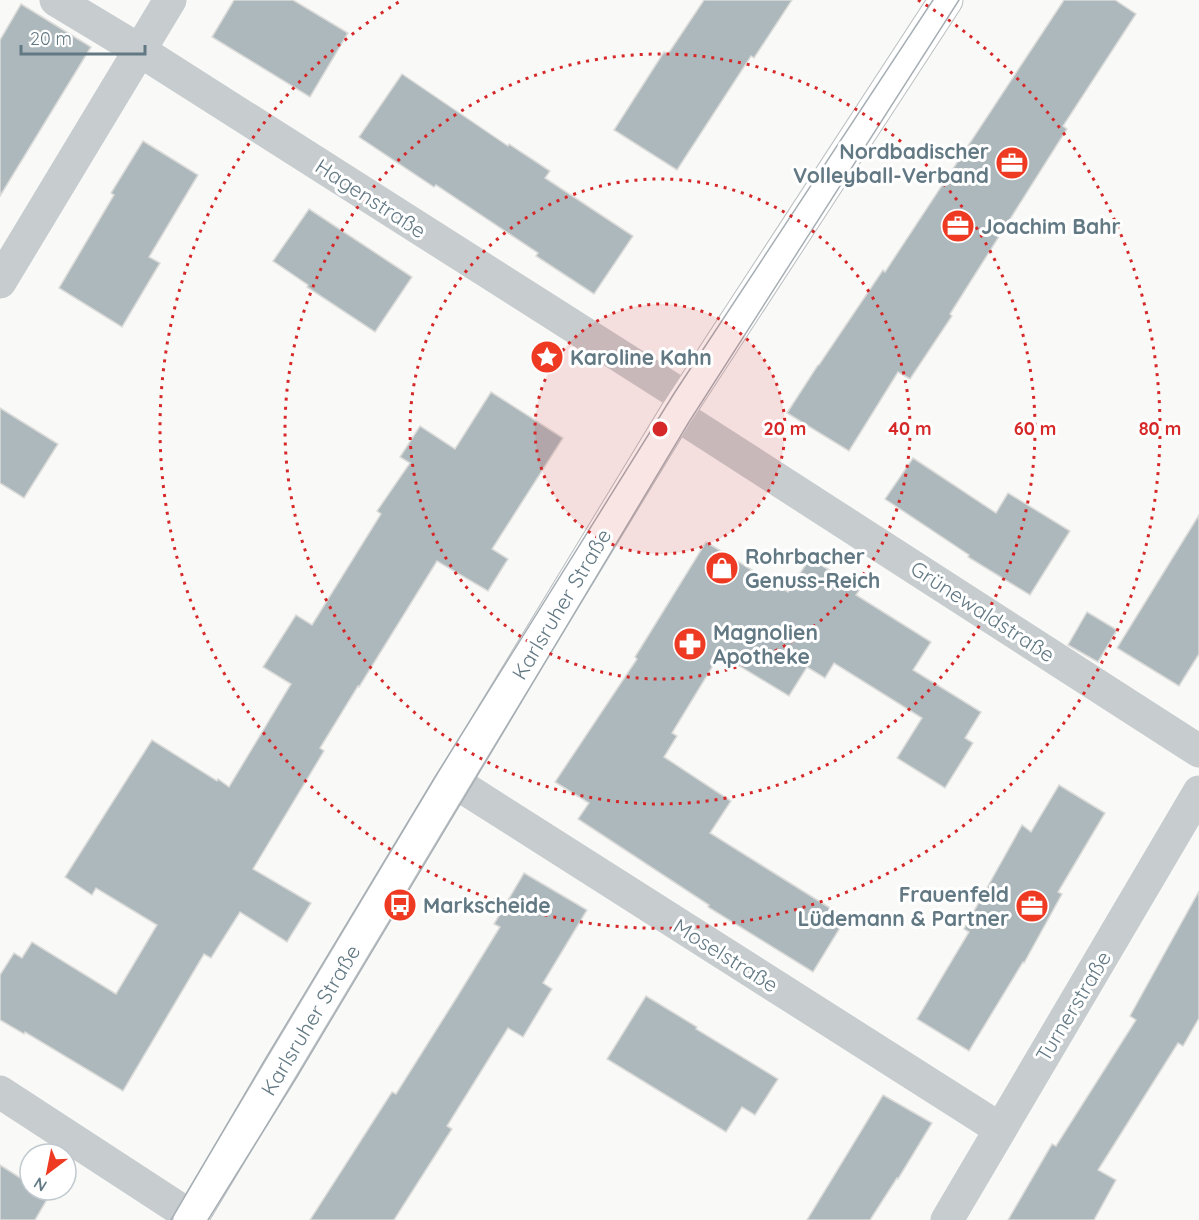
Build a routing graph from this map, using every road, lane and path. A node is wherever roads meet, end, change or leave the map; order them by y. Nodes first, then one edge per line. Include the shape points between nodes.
1 (56, 0) edge
2 (170, 0) edge
3 (946, 0) edge
4 (139, 51) junction
5 (0, 282) edge
6 (681, 406) junction
7 (1199, 751) edge
8 (453, 782) junction
9 (1199, 792) edge
10 (0, 1092) edge
11 (1000, 1129) junction
12 (191, 1219) edge
13 (947, 1220) edge

1 - 4 street, Hagenstraße
2 - 4 street
3 - 6 main road, Karlsruher Straße
4 - 5 street
4 - 6 street, Hagenstraße
6 - 7 street, Grünewaldstraße
6 - 8 main road, Karlsruher Straße
8 - 11 street, Moselstraße
8 - 12 main road, Karlsruher Straße
9 - 11 street, Turnerstraße
10 - 12 street
11 - 13 street, Turnerstraße

